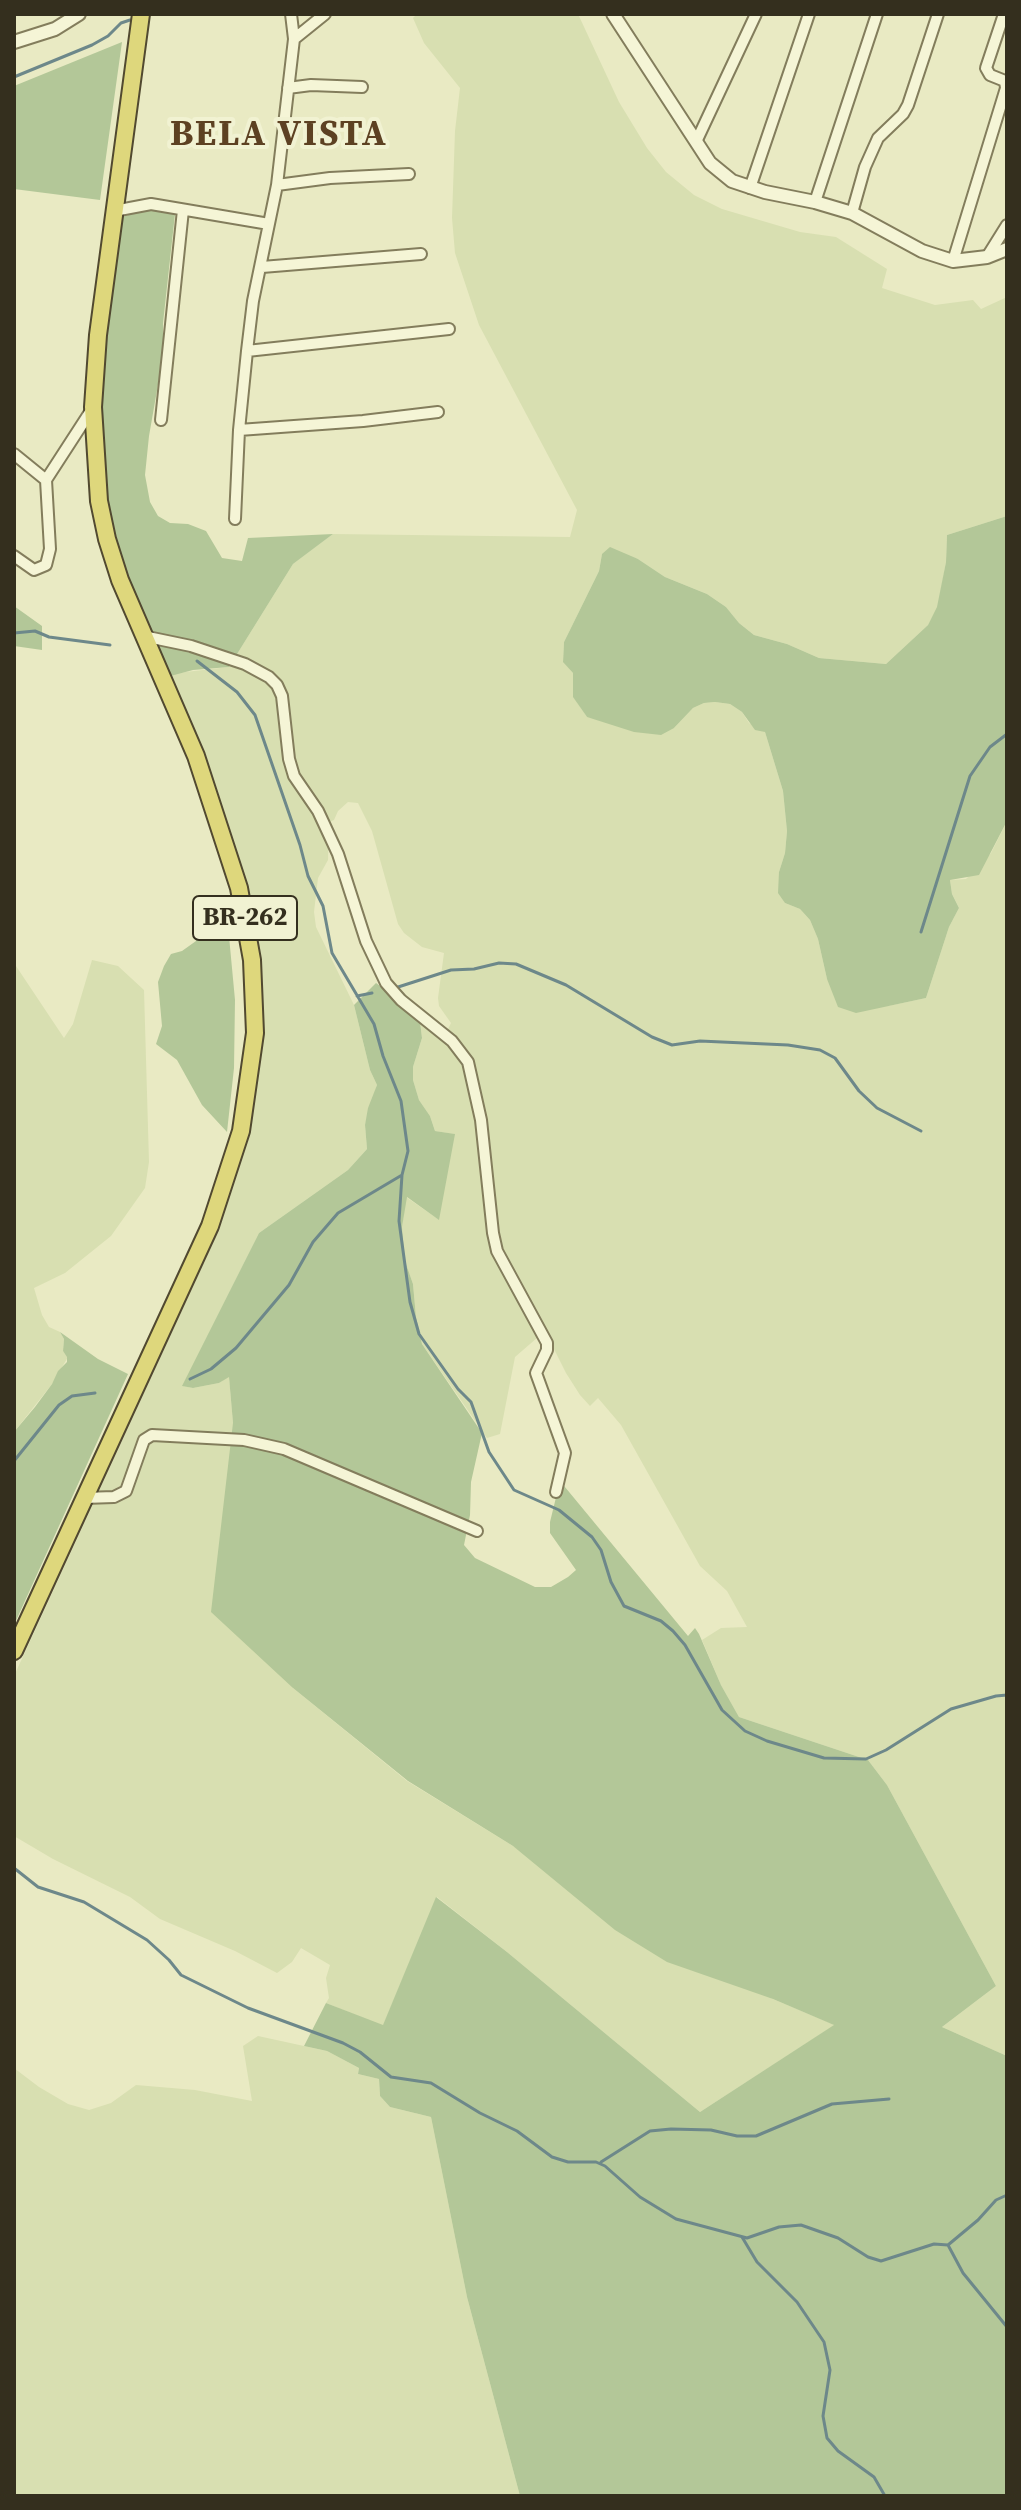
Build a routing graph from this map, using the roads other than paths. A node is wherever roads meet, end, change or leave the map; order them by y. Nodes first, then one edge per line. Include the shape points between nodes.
1 (79, 14) edge
2 (141, 14) edge
3 (291, 14) edge
4 (325, 14) edge
5 (614, 14) edge
6 (756, 14) edge
7 (809, 14) edge
8 (877, 14) edge
9 (938, 14) edge
10 (1004, 14) edge
11 (311, 18) edge
12 (294, 39) junction
13 (14, 42) edge
14 (362, 87) dead end
15 (288, 88) junction
16 (696, 142) junction
17 (409, 174) dead end
18 (277, 185) junction
19 (750, 188) junction
20 (815, 202) junction
21 (183, 210) junction
22 (114, 211) junction
23 (852, 213) junction
24 (269, 224) junction
25 (1007, 225) edge
26 (1007, 249) edge
27 (421, 254) dead end
28 (987, 257) junction
29 (953, 261) junction
30 (262, 267) junction
31 (449, 329) dead end
32 (247, 351) junction
33 (93, 407) junction
34 (438, 412) dead end
35 (161, 420) dead end
36 (239, 430) junction
37 (14, 454) edge
38 (46, 480) junction
39 (235, 519) dead end
40 (14, 556) edge
41 (143, 636) junction
42 (556, 1492) dead end
43 (84, 1498) junction
44 (477, 1531) dead end
45 (14, 1651) edge

1 - 13 street via 55,29
2 - 22 highway, BR-262
3 - 12 street
4 - 11 street
5 - 16 street
6 - 16 street
7 - 19 street
8 - 20 street
9 - 23 street via 908,105 878,138
10 - 29 street via 986,66 1006,88
11 - 12 street
12 - 15 street
14 - 15 street
15 - 18 street
16 - 19 street via 720,172
17 - 18 street
18 - 24 street
19 - 20 street
20 - 23 street
21 - 22 street via 151,204
21 - 24 street
21 - 35 street
22 - 33 highway, BR-262
23 - 29 street via 922,251
24 - 30 street
25 - 28 street
26 - 28 street
27 - 30 street
28 - 29 street
30 - 32 street
31 - 32 street
32 - 36 street
33 - 38 street
33 - 41 highway, BR-262 via 107,539
34 - 36 street
36 - 39 street
37 - 38 street
38 - 40 street via 46,565 34,570
41 - 42 street via 245,664 277,685 294,776 338,854 366,941 386,983 452,1041 468,1062 481,1120 497,1251 547,1343 536,1373 565,1453
41 - 43 highway, BR-262 via 196,756 239,888 252,960 255,1033 241,1131 210,1226
43 - 44 street via 126,1491 141,1446 152,1435 244,1440 284,1449
43 - 45 highway, BR-262

